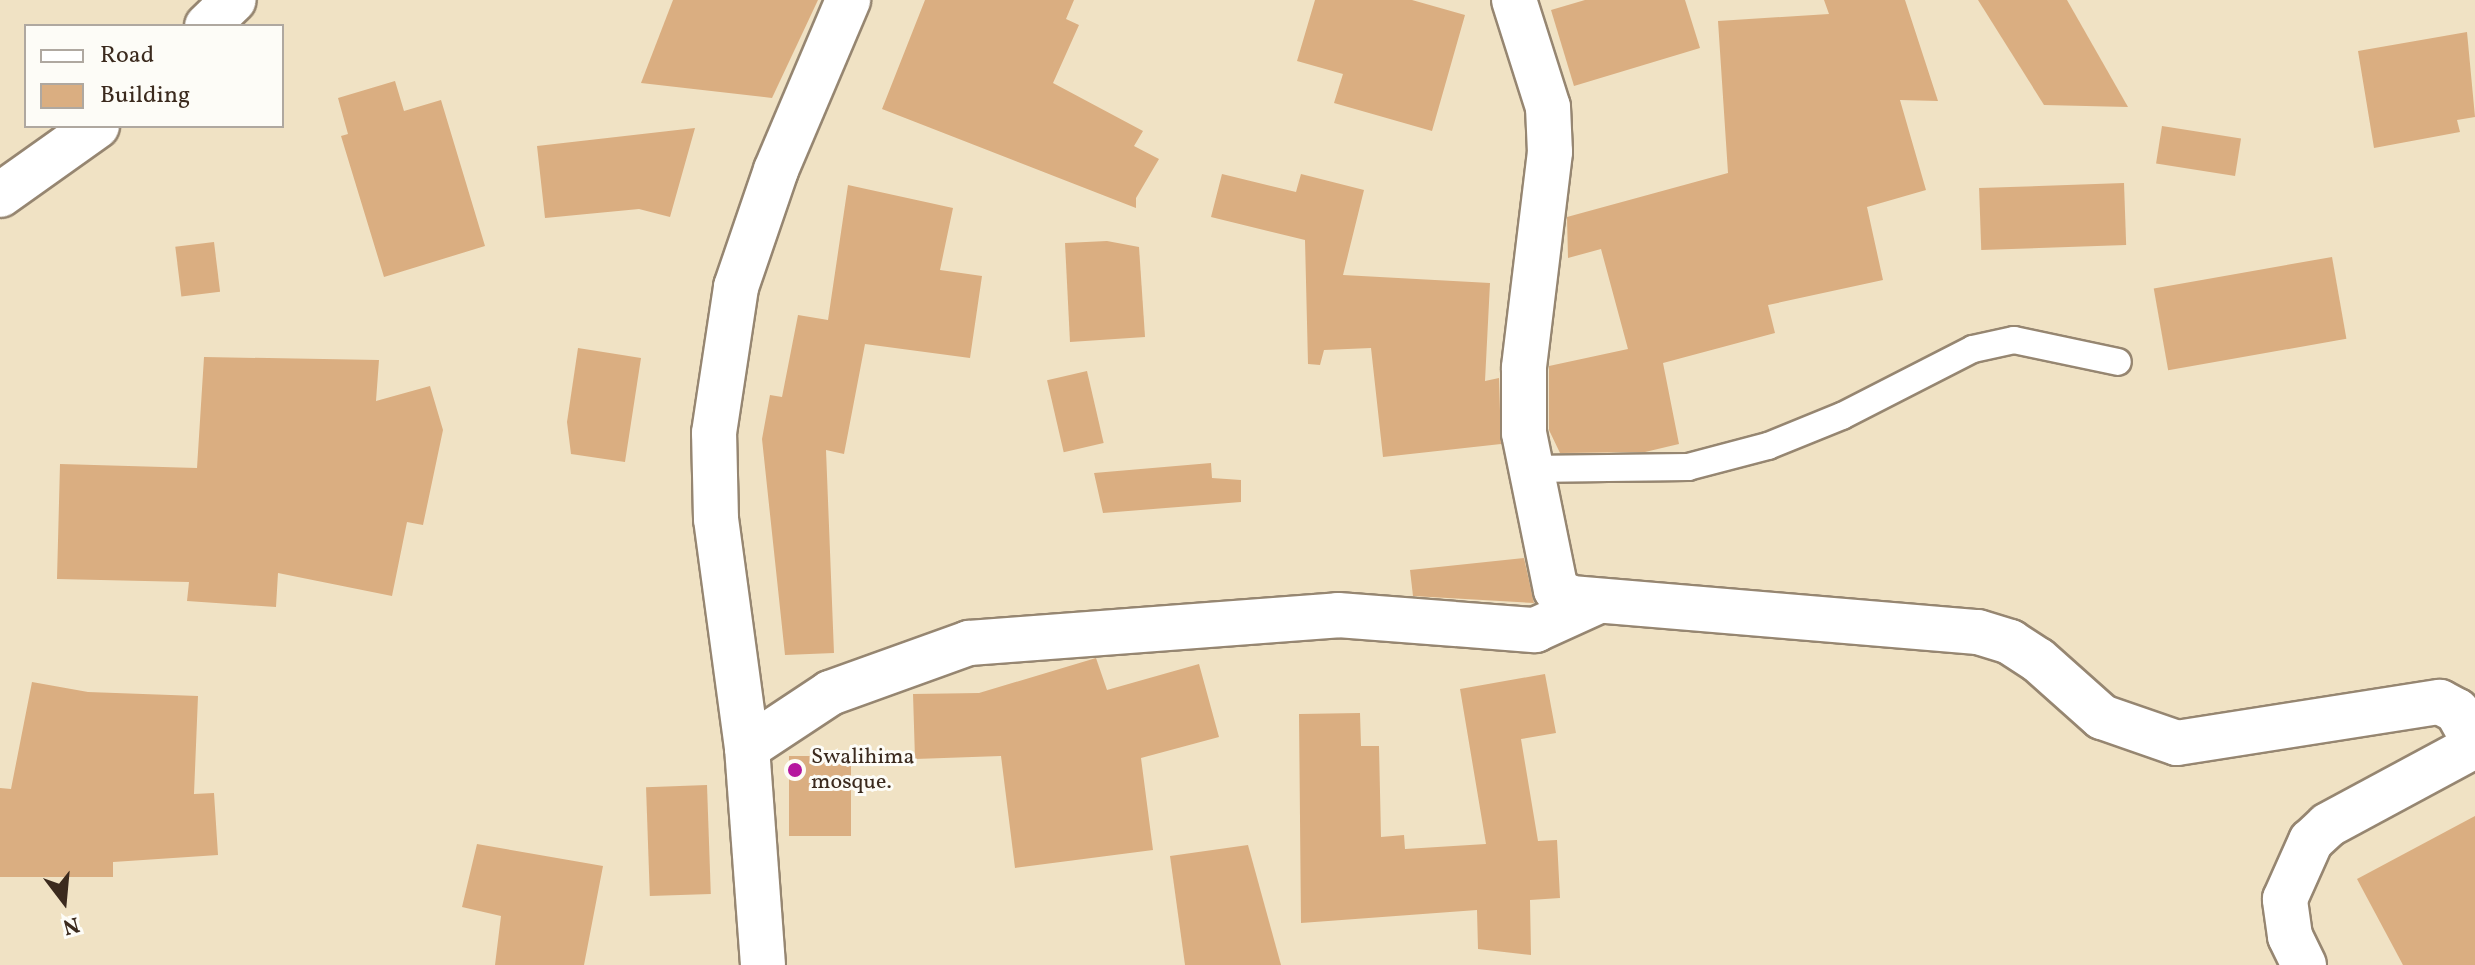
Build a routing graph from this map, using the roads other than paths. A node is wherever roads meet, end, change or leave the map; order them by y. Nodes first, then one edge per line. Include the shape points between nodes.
1 (234, 0) edge
2 (848, 0) edge
3 (1514, 0) edge
4 (209, 24) edge
5 (94, 128) edge
6 (0, 195) edge
7 (2118, 362) dead end
8 (1529, 469) junction
9 (1599, 601) junction
10 (2475, 744) edge
11 (747, 748) junction
12 (763, 965) edge
13 (2304, 965) edge

1 - 4 street
2 - 11 street via 776,170 736,287 724,351 714,433 716,519
3 - 8 street via 1548,107 1550,152 1524,368
5 - 6 street
7 - 8 lane via 2014,340 1973,349 1842,416 1768,446 1688,467
8 - 9 street via 1556,590
9 - 10 street via 1978,632 2010,642 2038,660 2102,717 2177,743 2431,702 2457,711
9 - 11 street via 1535,630 1338,615 969,643 830,693
10 - 13 street via 2328,825 2311,841 2285,899 2290,936
11 - 12 street

